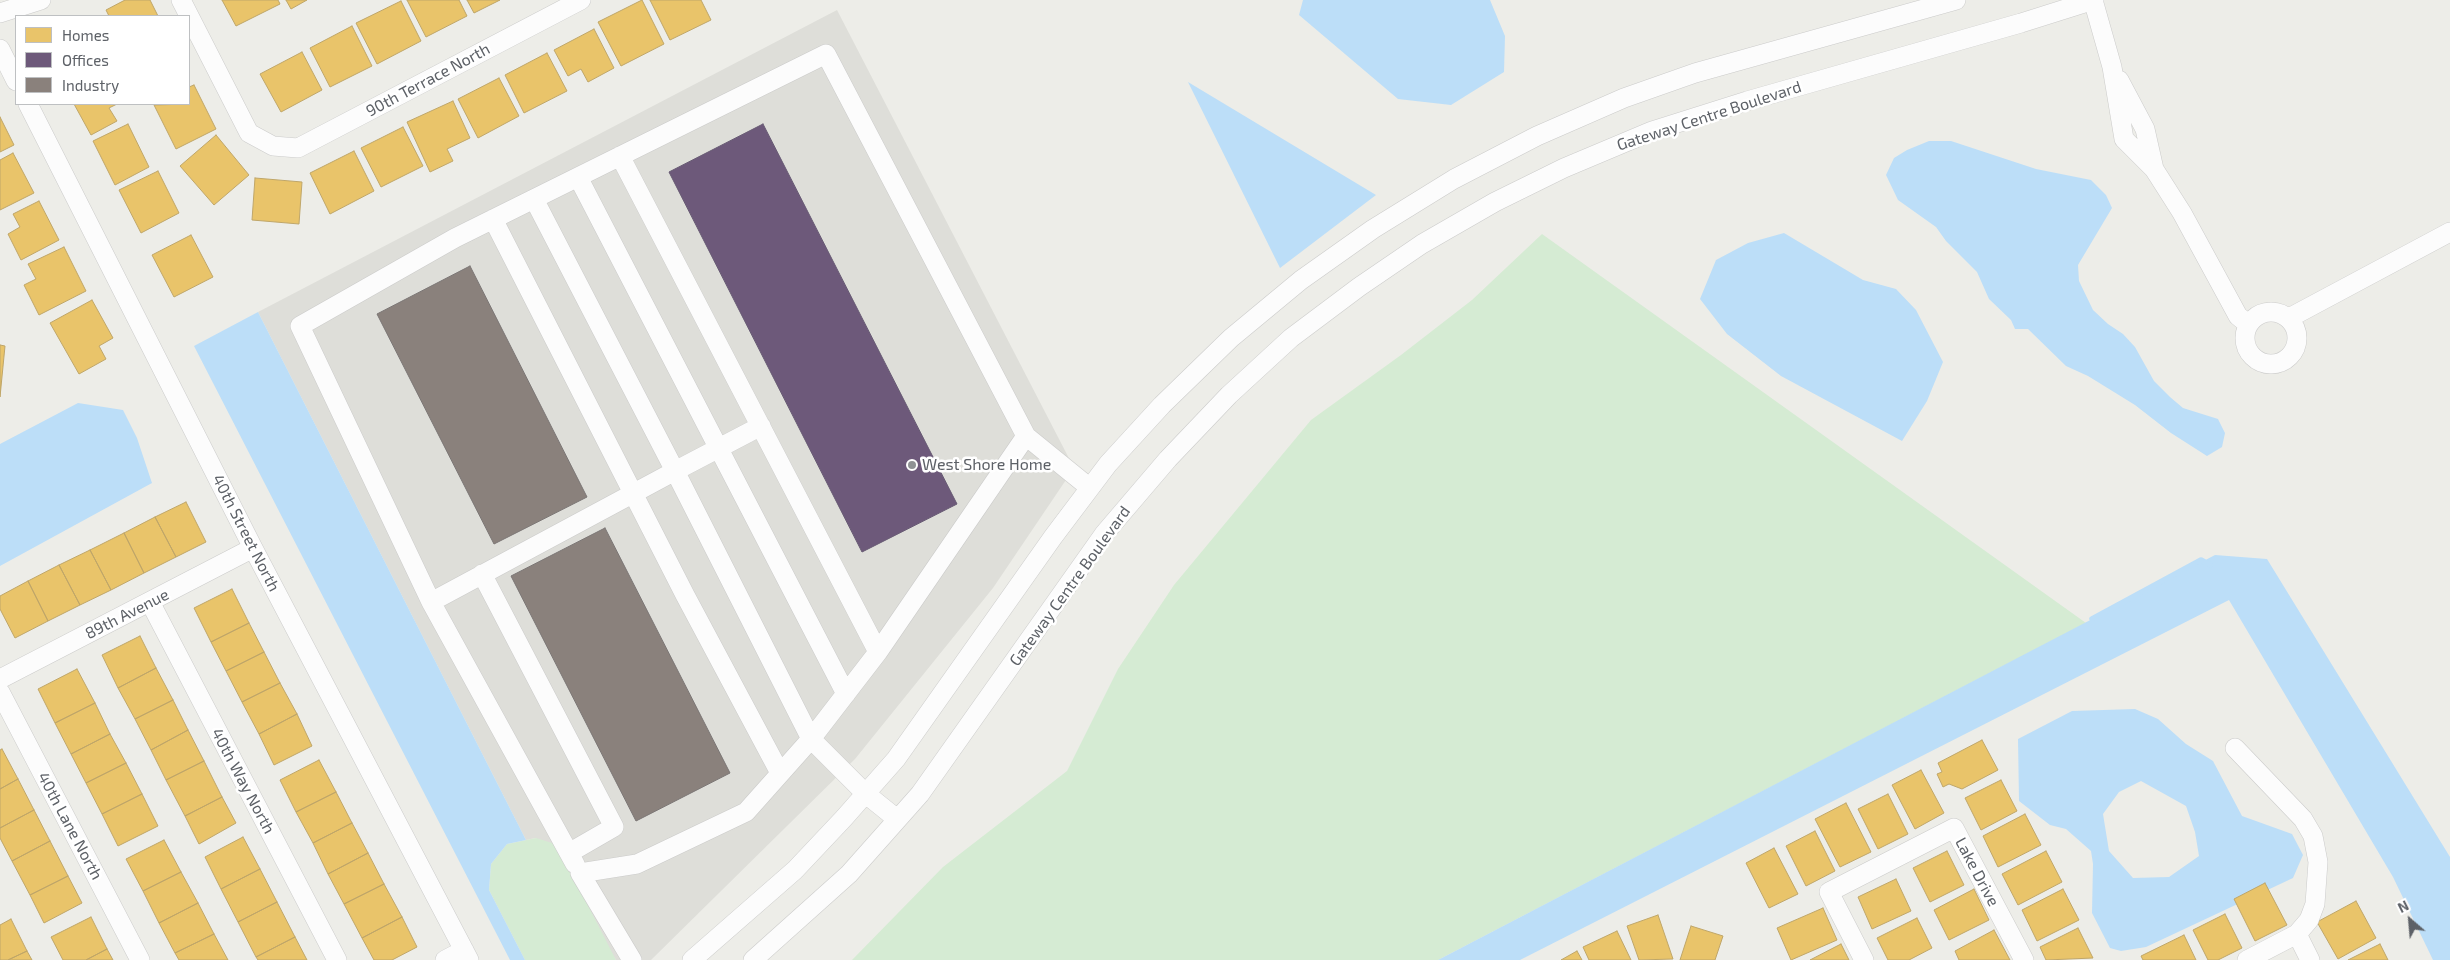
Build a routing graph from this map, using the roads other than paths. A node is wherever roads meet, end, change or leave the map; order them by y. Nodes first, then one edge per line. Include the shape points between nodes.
1 (42, 0) edge
2 (181, 0) edge
3 (581, 0) edge
4 (1956, 0) edge
5 (2093, 0) edge
6 (0, 13) edge
7 (189, 15) edge
8 (190, 18) edge
9 (0, 49) edge
10 (15, 79) edge
11 (29, 105) edge
12 (620, 156) junction
13 (578, 178) junction
14 (534, 199) junction
15 (493, 220) junction
16 (2450, 232) edge
17 (2289, 318) junction
18 (2248, 324) junction
19 (760, 426) junction
20 (1026, 436) junction
21 (717, 449) junction
22 (675, 471) junction
23 (1090, 488) junction
24 (634, 493) junction
25 (253, 548) junction
26 (482, 574) junction
27 (150, 602) junction
28 (432, 602) junction
29 (878, 652) junction
30 (0, 679) edge
31 (0, 692) edge
32 (846, 694) junction
33 (811, 739) junction
34 (2235, 748) dead end
35 (780, 773) junction
36 (866, 794) junction
37 (898, 819) junction
38 (569, 853) junction
39 (580, 873) junction
40 (2297, 934) junction
41 (467, 955) edge
42 (140, 960) edge
43 (337, 960) edge
44 (446, 960) edge
45 (632, 960) edge
46 (692, 960) edge
47 (753, 960) edge
48 (1864, 960) edge
49 (2024, 960) edge
50 (2246, 960) edge
51 (2310, 960) edge

1 - 6 street
2 - 7 street, 90th Terrace North
3 - 8 street, 90th Terrace North via 298,148 273,146 249,133
4 - 23 street via 1694,73 1624,98 1546,132 1454,179 1333,257 1231,338 1162,405
5 - 18 street via 2112,67 2124,139 2154,168 2238,316
5 - 37 street, Gateway Centre Boulevard via 1747,100 1652,131 1564,168 1422,244 1291,338 1168,459 1104,534 920,794
9 - 10 street
11 - 25 street, 40th Street North
12 - 13 street
12 - 19 street
12 - 20 street via 826,54
13 - 14 street
13 - 21 street
14 - 15 street
14 - 22 street
15 - 24 street
15 - 28 street via 300,326
16 - 17 street
17 - 18 street via 2268,312
17 - 18 street via 2298,334 2297,343 2294,352 2279,363 2261,362 2248,350 2245,333
19 - 21 street
19 - 29 street
20 - 23 street
20 - 29 street
21 - 22 street
21 - 32 street
22 - 24 street
22 - 33 street
23 - 36 street via 1052,537 937,703
24 - 26 street
24 - 35 street
25 - 27 street, 89th Avenue
25 - 41 street, 40th Street North
26 - 28 street
26 - 38 street via 614,827
27 - 30 street, 89th Avenue
27 - 43 street, 40th Way North
28 - 38 street
29 - 32 street
31 - 42 street, 40th Lane North
32 - 33 street
33 - 35 street
33 - 36 street
34 - 40 street via 2303,819 2313,836 2318,887 2309,920
35 - 39 street via 746,812 637,864
36 - 37 street
36 - 46 street via 795,870
37 - 47 street, Gateway Centre Boulevard via 849,874
38 - 39 street
39 - 45 street
40 - 50 street
40 - 51 street
41 - 44 street
48 - 49 street, Lake Drive via 1829,892 1954,828

